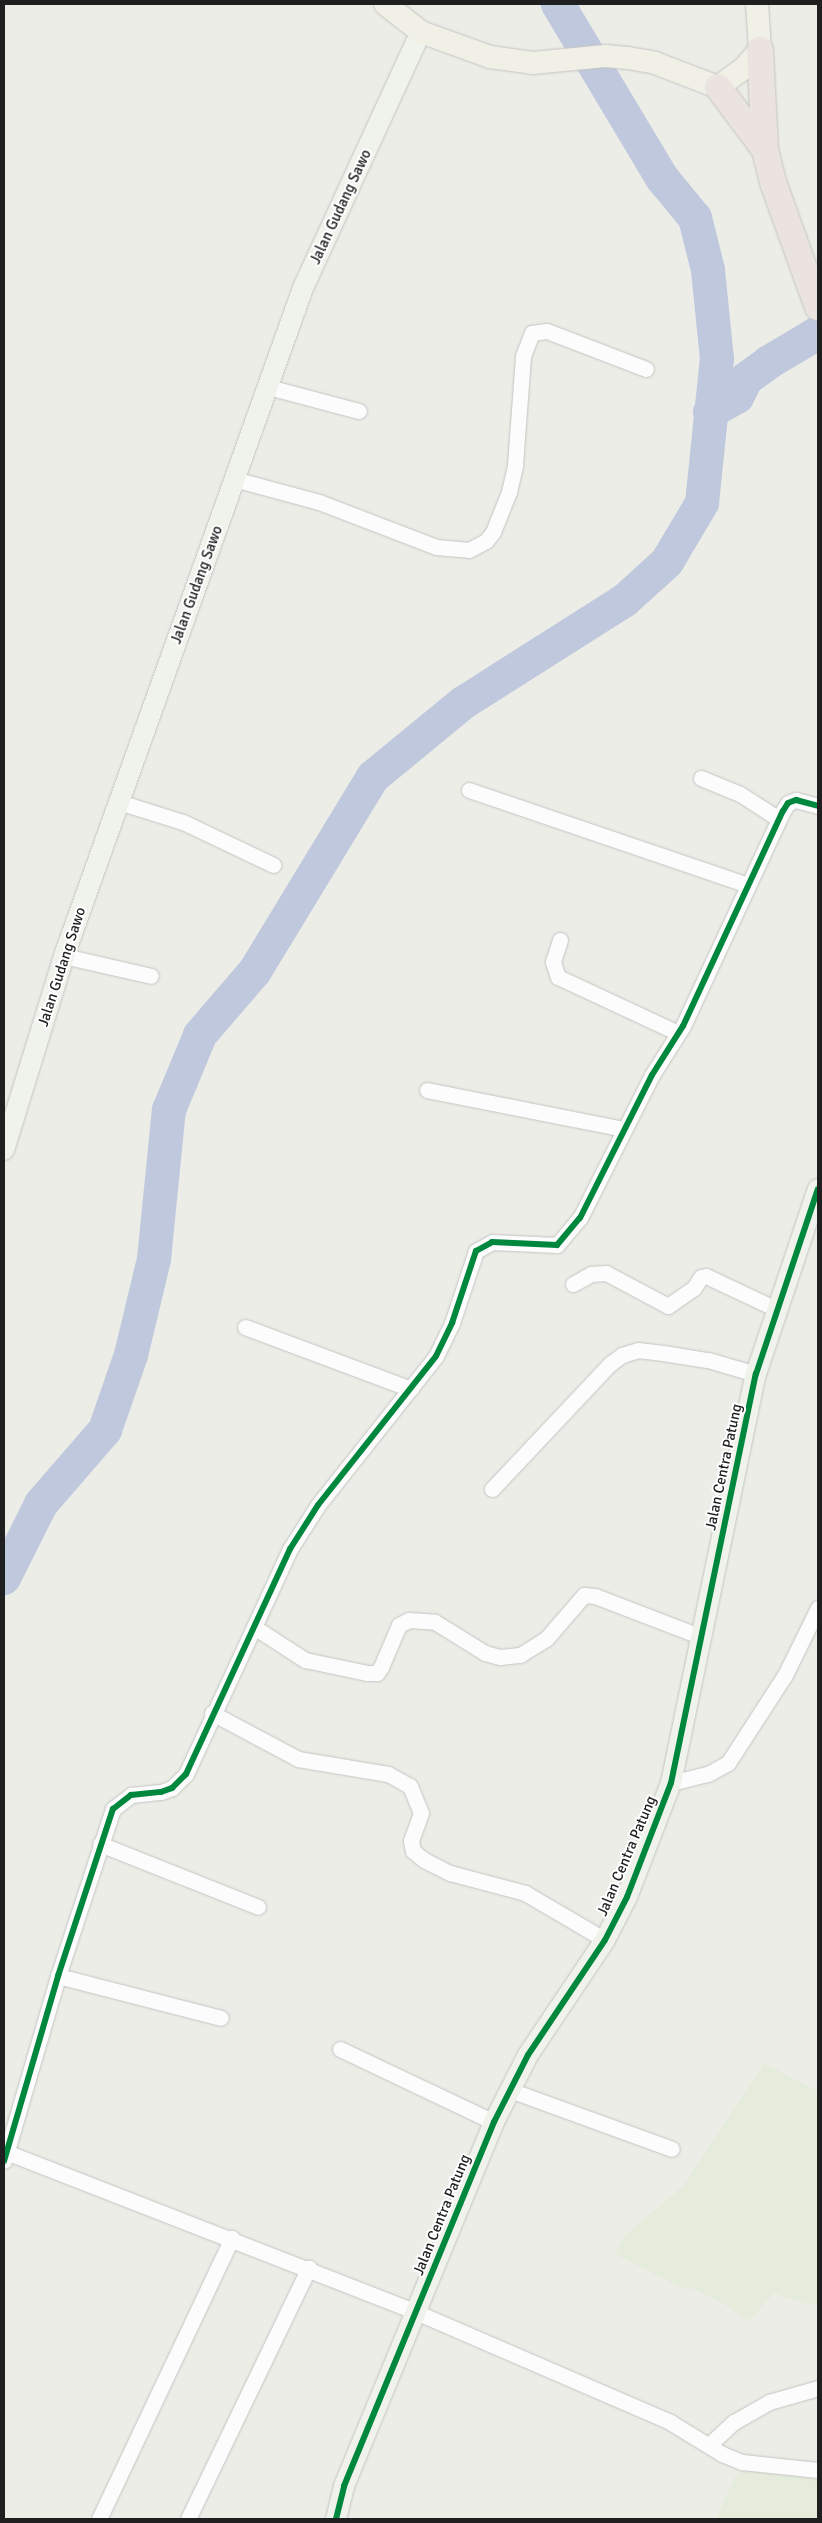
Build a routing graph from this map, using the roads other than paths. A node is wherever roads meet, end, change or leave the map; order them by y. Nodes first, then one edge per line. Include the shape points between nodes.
1 (385, 4) edge
2 (758, 4) edge
3 (421, 32) junction
4 (760, 50) junction
5 (718, 87) junction
6 (765, 150) junction
7 (817, 301) edge
8 (646, 369) dead end
9 (268, 387) junction
10 (359, 410) dead end
11 (234, 479) junction
12 (701, 778) dead end
13 (469, 790) dead end
14 (119, 802) junction
15 (818, 806) edge
16 (779, 819) junction
17 (273, 865) dead end
18 (748, 885) junction
19 (560, 940) dead end
20 (64, 956) junction
21 (151, 976) dead end
22 (678, 1033) junction
23 (427, 1090) dead end
24 (624, 1129) junction
25 (4, 1150) edge
26 (818, 1190) edge
27 (573, 1284) dead end
28 (776, 1309) junction
29 (245, 1327) dead end
30 (756, 1374) junction
31 (410, 1389) junction
32 (492, 1489) dead end
33 (818, 1608) edge
34 (254, 1627) junction
35 (699, 1636) junction
36 (212, 1713) junction
37 (671, 1783) junction
38 (100, 1844) junction
39 (258, 1906) dead end
40 (605, 1940) junction
41 (58, 1976) junction
42 (221, 2018) dead end
43 (340, 2049) dead end
44 (510, 2090) junction
45 (494, 2122) junction
46 (672, 2149) dead end
47 (5, 2156) edge
48 (232, 2238) junction
49 (309, 2268) junction
50 (416, 2312) junction
51 (818, 2388) edge
52 (709, 2445) junction
53 (818, 2470) edge
54 (99, 2519) edge
55 (188, 2519) edge
56 (336, 2519) edge

1 - 3 main road
2 - 4 main road
3 - 5 main road via 490,57 533,63 605,56 655,63
3 - 9 street, Jalan Gudang Sawo via 307,281
4 - 5 main road via 743,69
4 - 6 highway
5 - 6 highway
6 - 7 highway via 774,185
8 - 11 street via 547,330 532,333 523,356 516,465 509,492 493,532 480,545 469,550 436,547 319,502
9 - 10 street
9 - 11 street, Jalan Gudang Sawo
11 - 14 street, Jalan Gudang Sawo
12 - 16 street via 740,794
13 - 18 street
14 - 17 street via 183,822
14 - 20 street, Jalan Gudang Sawo
15 - 16 street via 796,800 788,803
16 - 18 street
18 - 22 street
19 - 22 street via 553,962 558,977
20 - 21 street
20 - 25 street, Jalan Gudang Sawo
22 - 24 street via 652,1074
23 - 24 street
24 - 31 street via 580,1218 558,1245 492,1242 476,1251 452,1323 436,1356
26 - 28 street, Jalan Centra Patung
27 - 28 street via 594,1273 606,1273 668,1306 706,1276
28 - 30 street, Jalan Centra Patung
29 - 31 street
30 - 32 street via 708,1360 669,1354 638,1350 622,1355
30 - 35 street, Jalan Centra Patung
31 - 34 street via 314,1512 290,1549
33 - 37 street via 785,1675 728,1763 708,1774
34 - 35 street via 305,1660 367,1673 377,1673 382,1668 399,1625 409,1620 435,1622 485,1653 520,1655 546,1639 584,1595 595,1596
34 - 36 street
35 - 37 street, Jalan Centra Patung
36 - 38 street via 179,1784 161,1792 123,1798 113,1809
36 - 40 street via 298,1759 388,1774 410,1786 421,1813 411,1841 413,1851 424,1860 450,1873 525,1893
37 - 40 street, Jalan Centra Patung via 627,1897
38 - 39 street
38 - 41 street
40 - 44 street, Jalan Centra Patung via 528,2054
41 - 42 street
41 - 47 street
43 - 45 street
44 - 45 street, Jalan Centra Patung
44 - 46 street
45 - 50 street, Jalan Centra Patung
47 - 48 street
48 - 49 street
48 - 54 street
49 - 50 street
49 - 55 street
50 - 52 street via 670,2422
50 - 56 street, Jalan Centra Patung via 344,2486
51 - 52 street via 769,2402 734,2422
52 - 53 street via 742,2462

